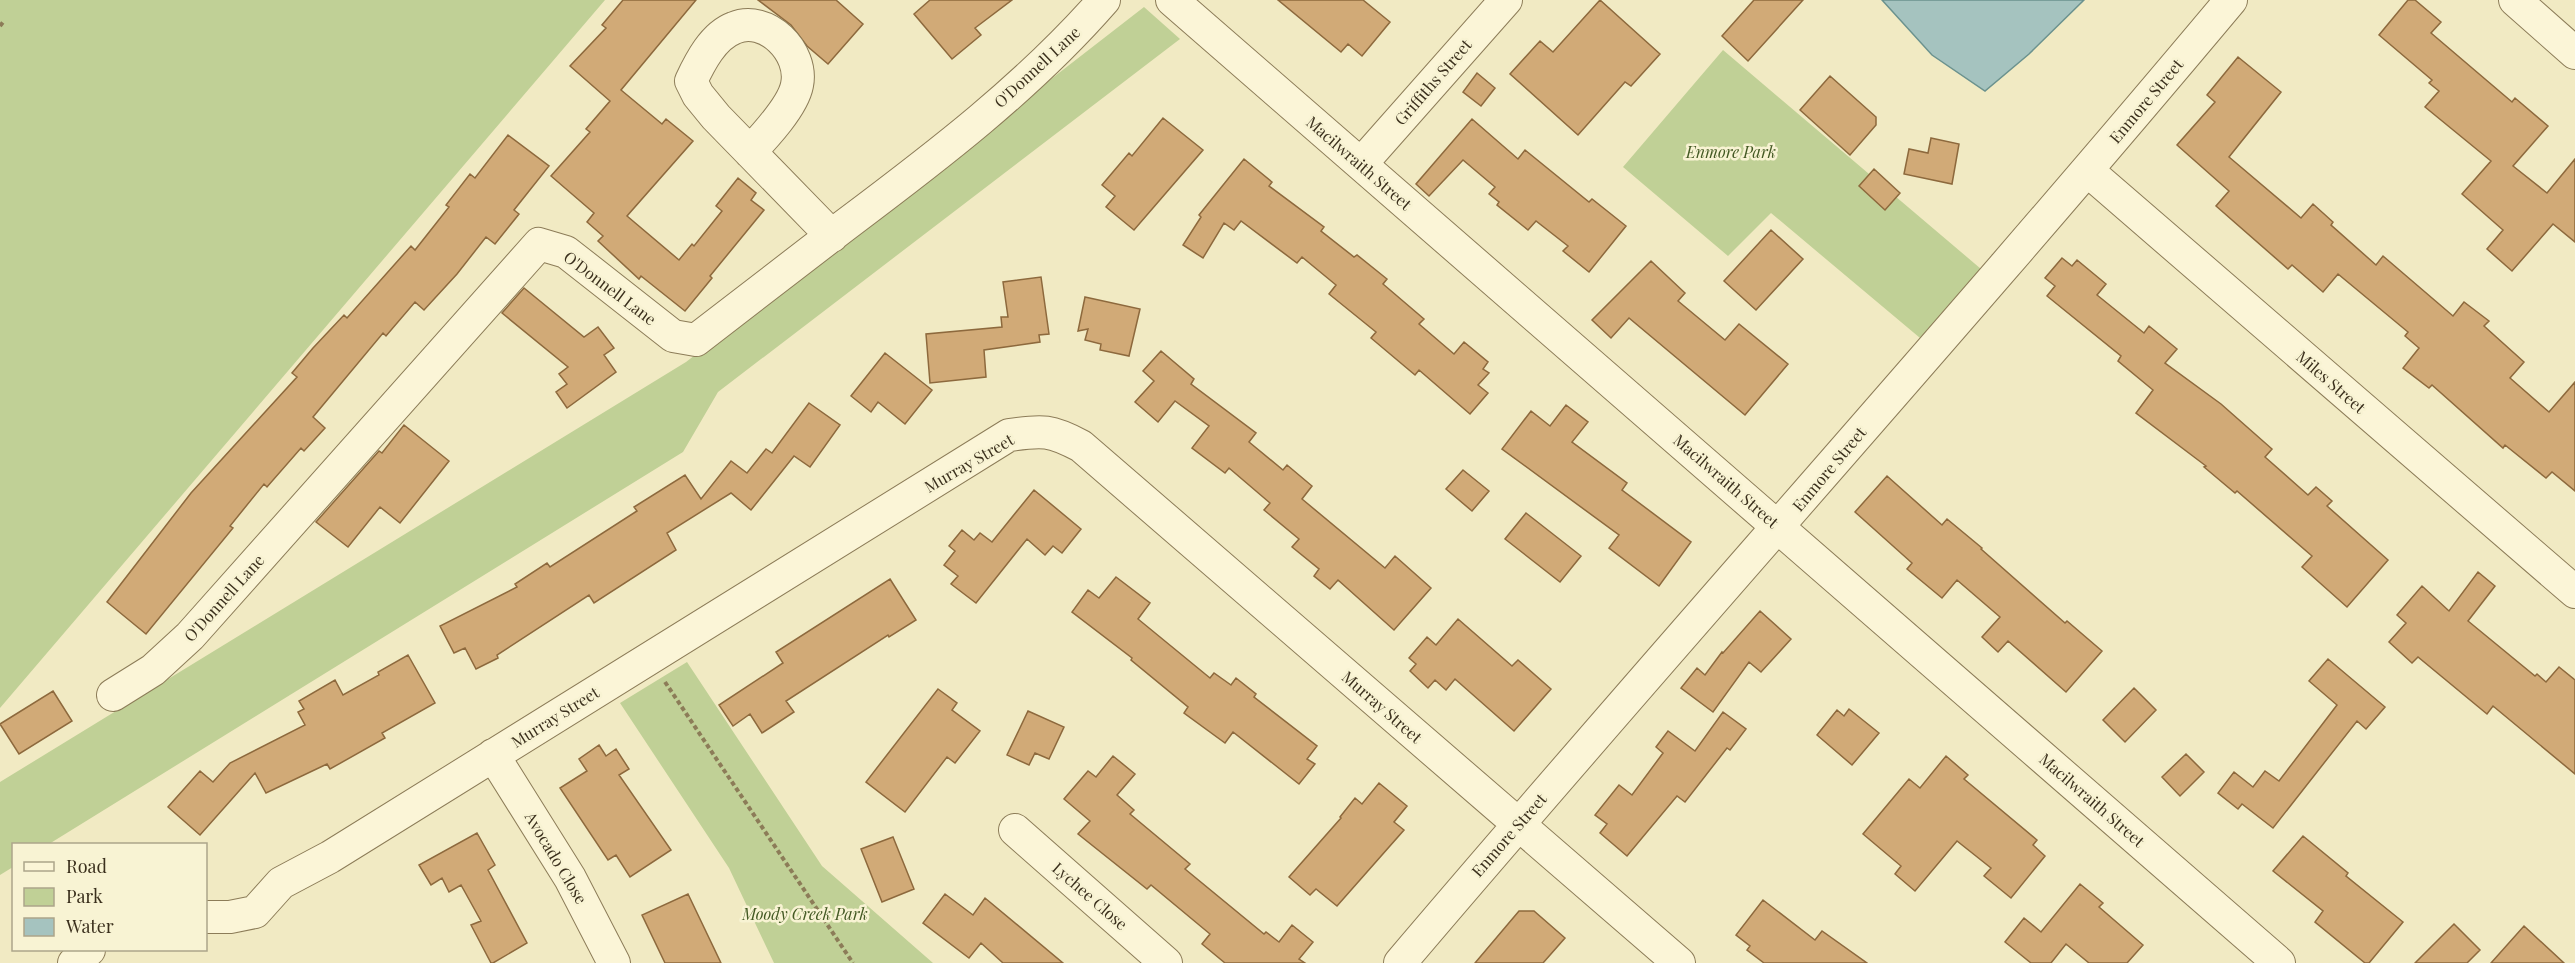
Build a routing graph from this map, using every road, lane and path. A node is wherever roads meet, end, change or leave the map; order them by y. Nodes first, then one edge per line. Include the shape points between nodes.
1 (1104, 0) edge
2 (1172, 0) edge
3 (1506, 0) edge
4 (2231, 0) edge
5 (2515, 0) edge
6 (4, 21) dead end
7 (0, 26) edge
8 (2575, 53) edge
9 (750, 152) dead end
10 (1361, 164) junction
11 (2088, 171) junction
12 (831, 236) junction
13 (1779, 528) junction
14 (2575, 592) edge
15 (649, 659) junction
16 (112, 695) dead end
17 (493, 755) junction
18 (1517, 824) junction
19 (1015, 830) dead end
20 (207, 917) edge
21 (88, 951) edge
22 (74, 963) edge
23 (614, 963) edge
24 (854, 963) edge
25 (1166, 963) edge
26 (1400, 963) edge
27 (1679, 963) edge
28 (2279, 963) edge

1 - 12 street, O'Donnell Lane via 1030,77 955,141
2 - 10 street, Macilwraith Street
3 - 10 street, Griffiths Street
4 - 11 street, Enmore Street
5 - 8 street
6 - 7 path
9 - 12 street
10 - 13 street, Macilwraith Street
11 - 13 street, Enmore Street
11 - 14 street, Miles Street
12 - 16 street, O'Donnell Lane via 696,340 673,336 566,252 539,244 190,636 153,670
13 - 18 street, Enmore Street
13 - 28 street, Macilwraith Street
15 - 17 street, Murray Street
15 - 18 street, Murray Street via 1009,435 1055,432 1081,446
15 - 24 path
17 - 20 street, Murray Street via 330,857 281,883 255,912
17 - 23 street, Avocado Close via 570,878
18 - 26 street, Enmore Street
18 - 27 street, Murray Street
19 - 25 street, Lychee Close
21 - 22 street

